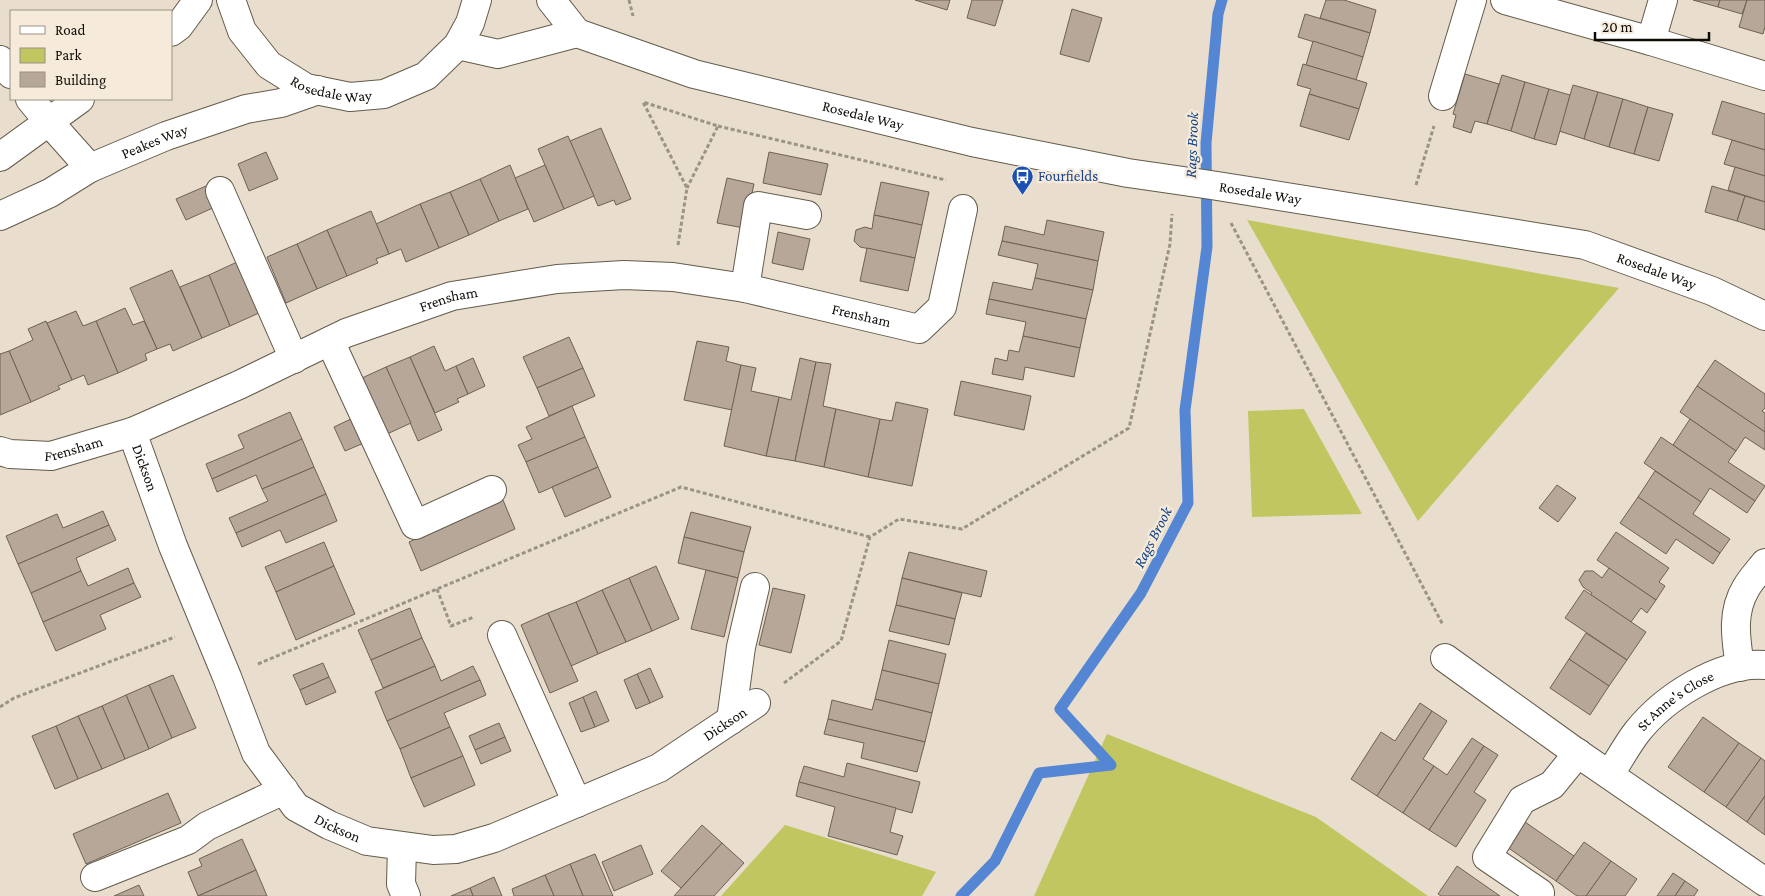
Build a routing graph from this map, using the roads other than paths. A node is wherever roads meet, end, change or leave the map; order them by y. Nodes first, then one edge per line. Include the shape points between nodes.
1 (198, 0) edge
2 (231, 0) edge
3 (477, 0) edge
4 (551, 0) edge
5 (1472, 0) edge
6 (1505, 0) edge
7 (1663, 0) edge
8 (172, 31) edge
9 (577, 32) junction
10 (1650, 40) junction
11 (458, 45) junction
12 (0, 60) edge
13 (10, 73) edge
14 (1765, 76) edge
15 (318, 90) junction
16 (1443, 96) road end
17 (31, 100) edge
18 (79, 100) edge
19 (49, 122) junction
20 (0, 156) edge
21 (90, 168) junction
22 (220, 191) dead end
23 (963, 209) dead end
24 (807, 215) dead end
25 (0, 216) edge
26 (745, 288) junction
27 (1765, 316) edge
28 (330, 342) junction
29 (294, 359) junction
30 (132, 432) junction
31 (0, 452) edge
32 (492, 490) dead end
33 (1765, 562) edge
34 (755, 587) dead end
35 (502, 635) dead end
36 (1445, 658) dead end
37 (1752, 666) edge
38 (756, 703) road end
39 (731, 720) junction
40 (1575, 751) junction
41 (1610, 774) junction
42 (284, 790) junction
43 (577, 803) junction
44 (402, 847) junction
45 (95, 877) dead end
46 (1765, 882) edge
47 (1540, 893) dead end
48 (406, 896) edge

1 - 8 street
2 - 15 street, Rosedale Way via 242,31 269,65 306,88
3 - 11 street, Rosedale Way
4 - 9 street
5 - 16 street
6 - 10 street
7 - 10 street
9 - 11 street via 498,54
9 - 27 street, Rosedale Way via 694,74 972,142 1174,181 1585,246 1712,291
10 - 14 street
11 - 15 street, Rosedale Way via 426,76 384,94 350,97
12 - 13 street
15 - 21 street, Peakes Way via 281,103 246,109 166,136
17 - 19 street
18 - 19 street
19 - 20 street
19 - 21 street
21 - 25 street, Peakes Way via 50,193
22 - 29 street
23 - 26 street, Frensham via 942,307 919,329
24 - 26 street via 758,206
26 - 28 street, Frensham via 673,277 624,275 557,279 452,296 346,333
28 - 29 street, Frensham
28 - 32 street via 414,525
29 - 30 street, Frensham
30 - 31 street, Frensham via 51,456
30 - 42 street, Dickson via 173,546 256,753
33 - 37 street via 1746,588 1737,610 1735,629
34 - 39 street via 741,647
35 - 43 street
36 - 40 street
37 - 41 street, St Anne's Close via 1729,669 1698,681 1662,707 1638,732
38 - 39 street, Dickson
39 - 43 street, Dickson via 659,768
40 - 41 street
40 - 47 street via 1552,785 1522,800 1487,857
41 - 46 street
42 - 44 street, Dickson via 296,807 329,825 367,841
42 - 45 street via 207,826 188,840
43 - 44 street, Dickson via 494,838 456,849
44 - 48 street via 401,884

